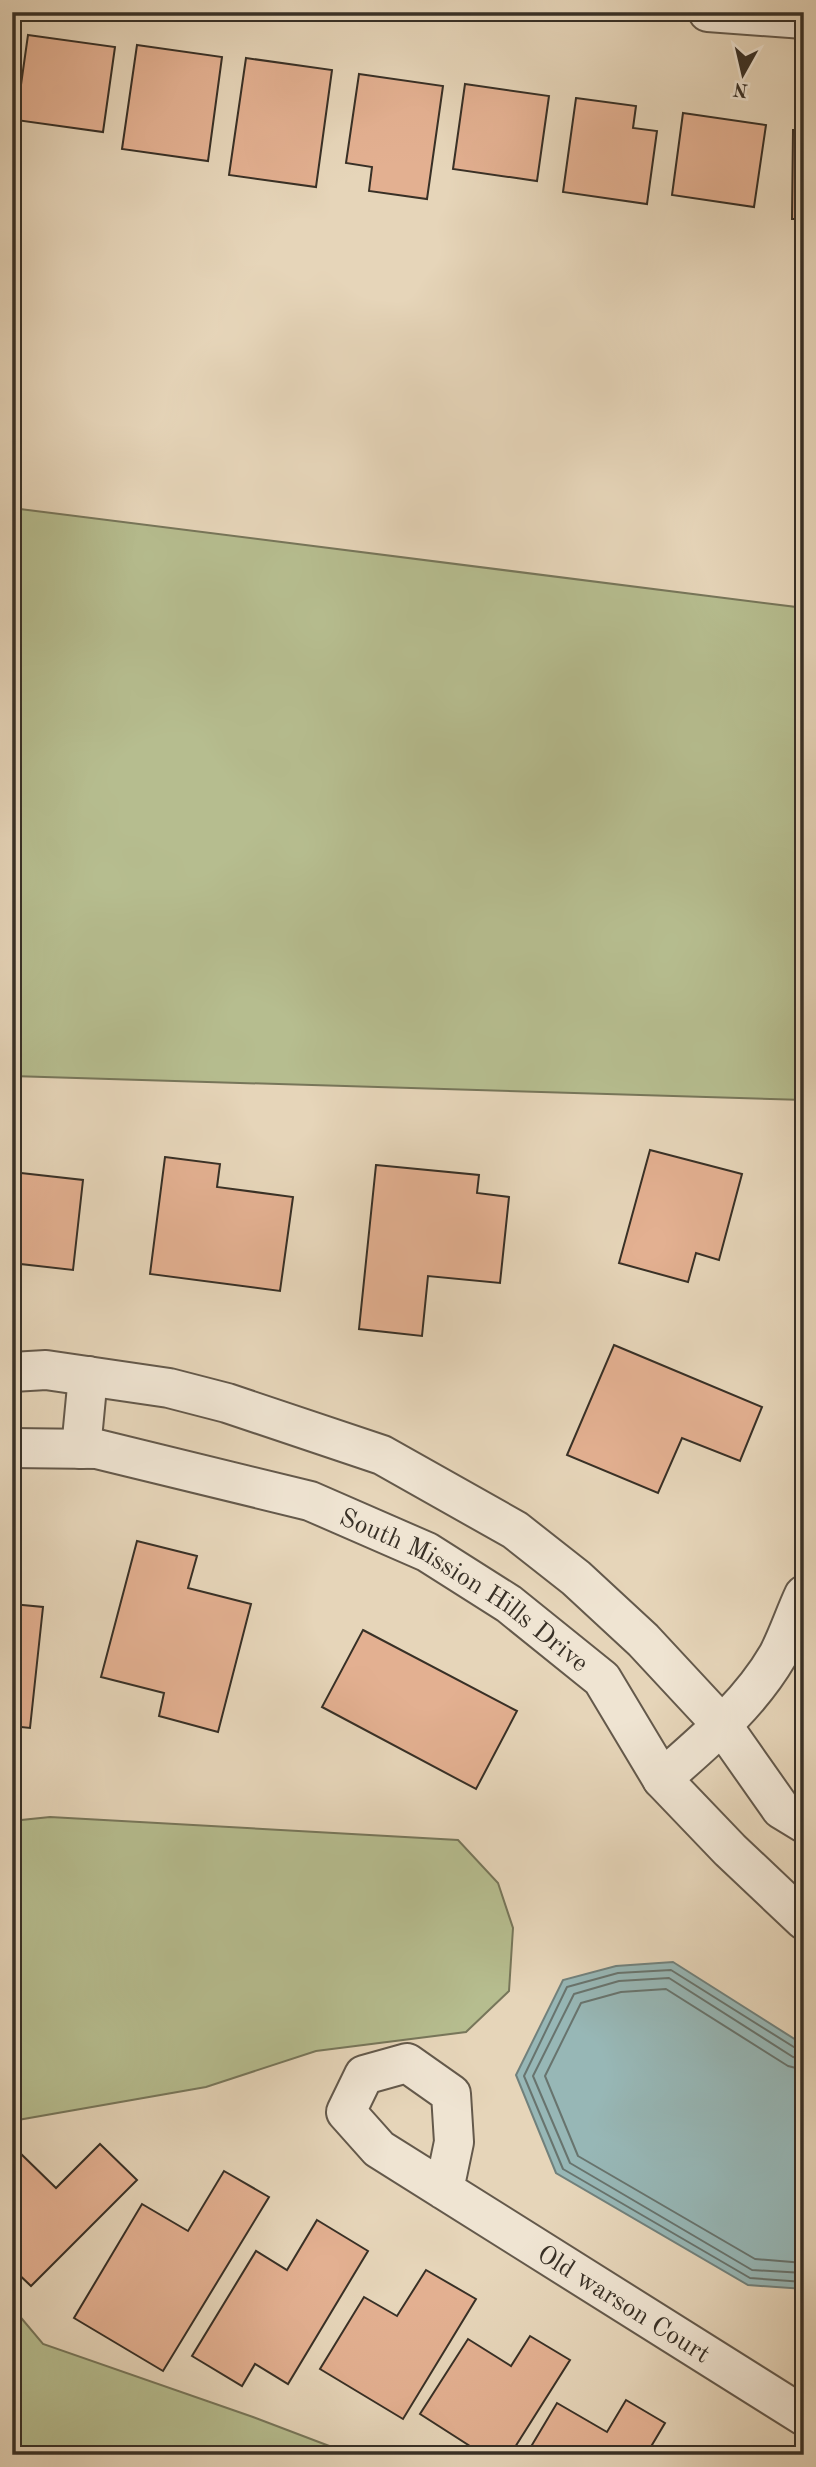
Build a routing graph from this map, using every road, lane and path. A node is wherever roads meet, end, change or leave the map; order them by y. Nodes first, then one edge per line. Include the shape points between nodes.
1 (708, 12) edge
2 (804, 19) edge
3 (12, 1371) edge
4 (88, 1376) junction
5 (12, 1448) edge
6 (81, 1449) junction
7 (804, 1595) edge
8 (722, 1725) junction
9 (662, 1779) junction
10 (804, 1823) edge
11 (804, 1920) edge
12 (444, 2190) dead end
13 (804, 2416) edge

1 - 2 street
3 - 4 street
4 - 6 street
4 - 8 street via 169,1388 227,1403 382,1455 515,1530 576,1578 643,1640
5 - 6 street, South Mission Hills Drive
6 - 9 street, South Mission Hills Drive via 97,1449 310,1501 427,1552 509,1604 601,1679
7 - 8 street via 778,1654
8 - 9 street
8 - 10 street via 781,1809
9 - 11 street, South Mission Hills Drive
12 - 13 street, Old warson Court

